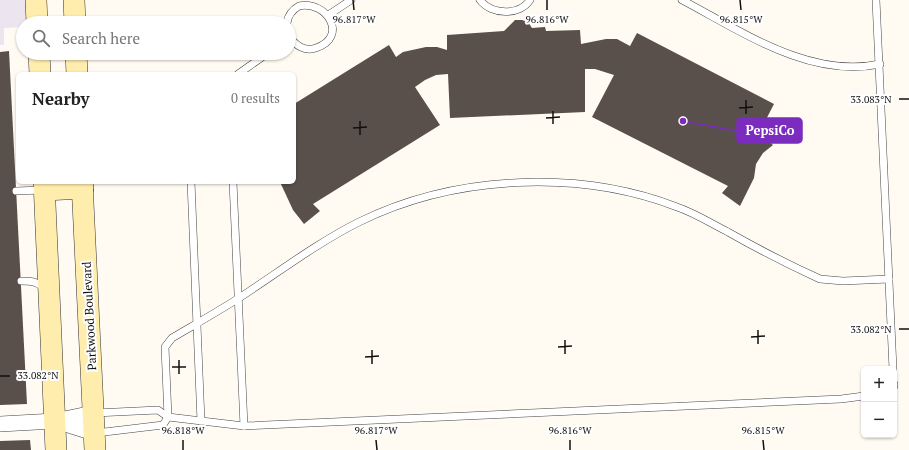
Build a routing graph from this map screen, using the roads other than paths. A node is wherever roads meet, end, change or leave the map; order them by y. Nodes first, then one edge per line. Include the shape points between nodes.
1 (36, 0) edge
2 (74, 0) edge
3 (351, 0) edge
4 (480, 0) edge
5 (530, 0) edge
6 (682, 0) edge
7 (876, 0) edge
8 (330, 14) junction
9 (37, 16) edge
10 (75, 16) edge
11 (289, 16) edge
12 (296, 44) edge
13 (39, 60) edge
14 (76, 60) edge
15 (258, 60) edge
16 (880, 64) junction
17 (40, 72) edge
18 (77, 72) edge
19 (241, 72) edge
20 (191, 184) edge
21 (233, 184) edge
22 (82, 185) edge
23 (44, 186) edge
24 (16, 191) dead end
25 (889, 279) junction
26 (21, 281) dead end
27 (50, 298) junction
28 (238, 298) junction
29 (198, 322) junction
30 (893, 366) edge
31 (861, 396) edge
32 (168, 418) junction
33 (55, 421) junction
34 (201, 421) junction
35 (0, 424) edge
36 (244, 426) junction
37 (94, 432) edge
38 (56, 450) edge

1 - 9 main road
2 - 10 main road
3 - 8 lane
4 - 5 lane via 498,12 513,12 528,4
6 - 16 lane via 796,57 817,64
7 - 16 lane
8 - 11 lane via 323,7 313,3 303,4
8 - 12 lane via 333,23 328,40 312,49
13 - 17 main road
14 - 18 main road
15 - 19 lane
16 - 25 lane
20 - 29 lane
21 - 28 lane
22 - 23 main road
22 - 37 main road, Parkwood Boulevard
23 - 24 lane
23 - 27 main road
25 - 28 lane via 820,279 679,207 636,193 587,185 531,181 469,187 397,207 358,223 319,245
25 - 30 lane
26 - 27 lane via 38,282
27 - 33 main road
28 - 29 lane
28 - 36 lane
29 - 32 lane via 172,338 165,347
29 - 34 lane
31 - 36 lane
32 - 34 lane
32 - 37 lane via 163,425
32 - 37 lane via 158,410
33 - 35 street
33 - 37 street
33 - 38 main road
34 - 36 lane

